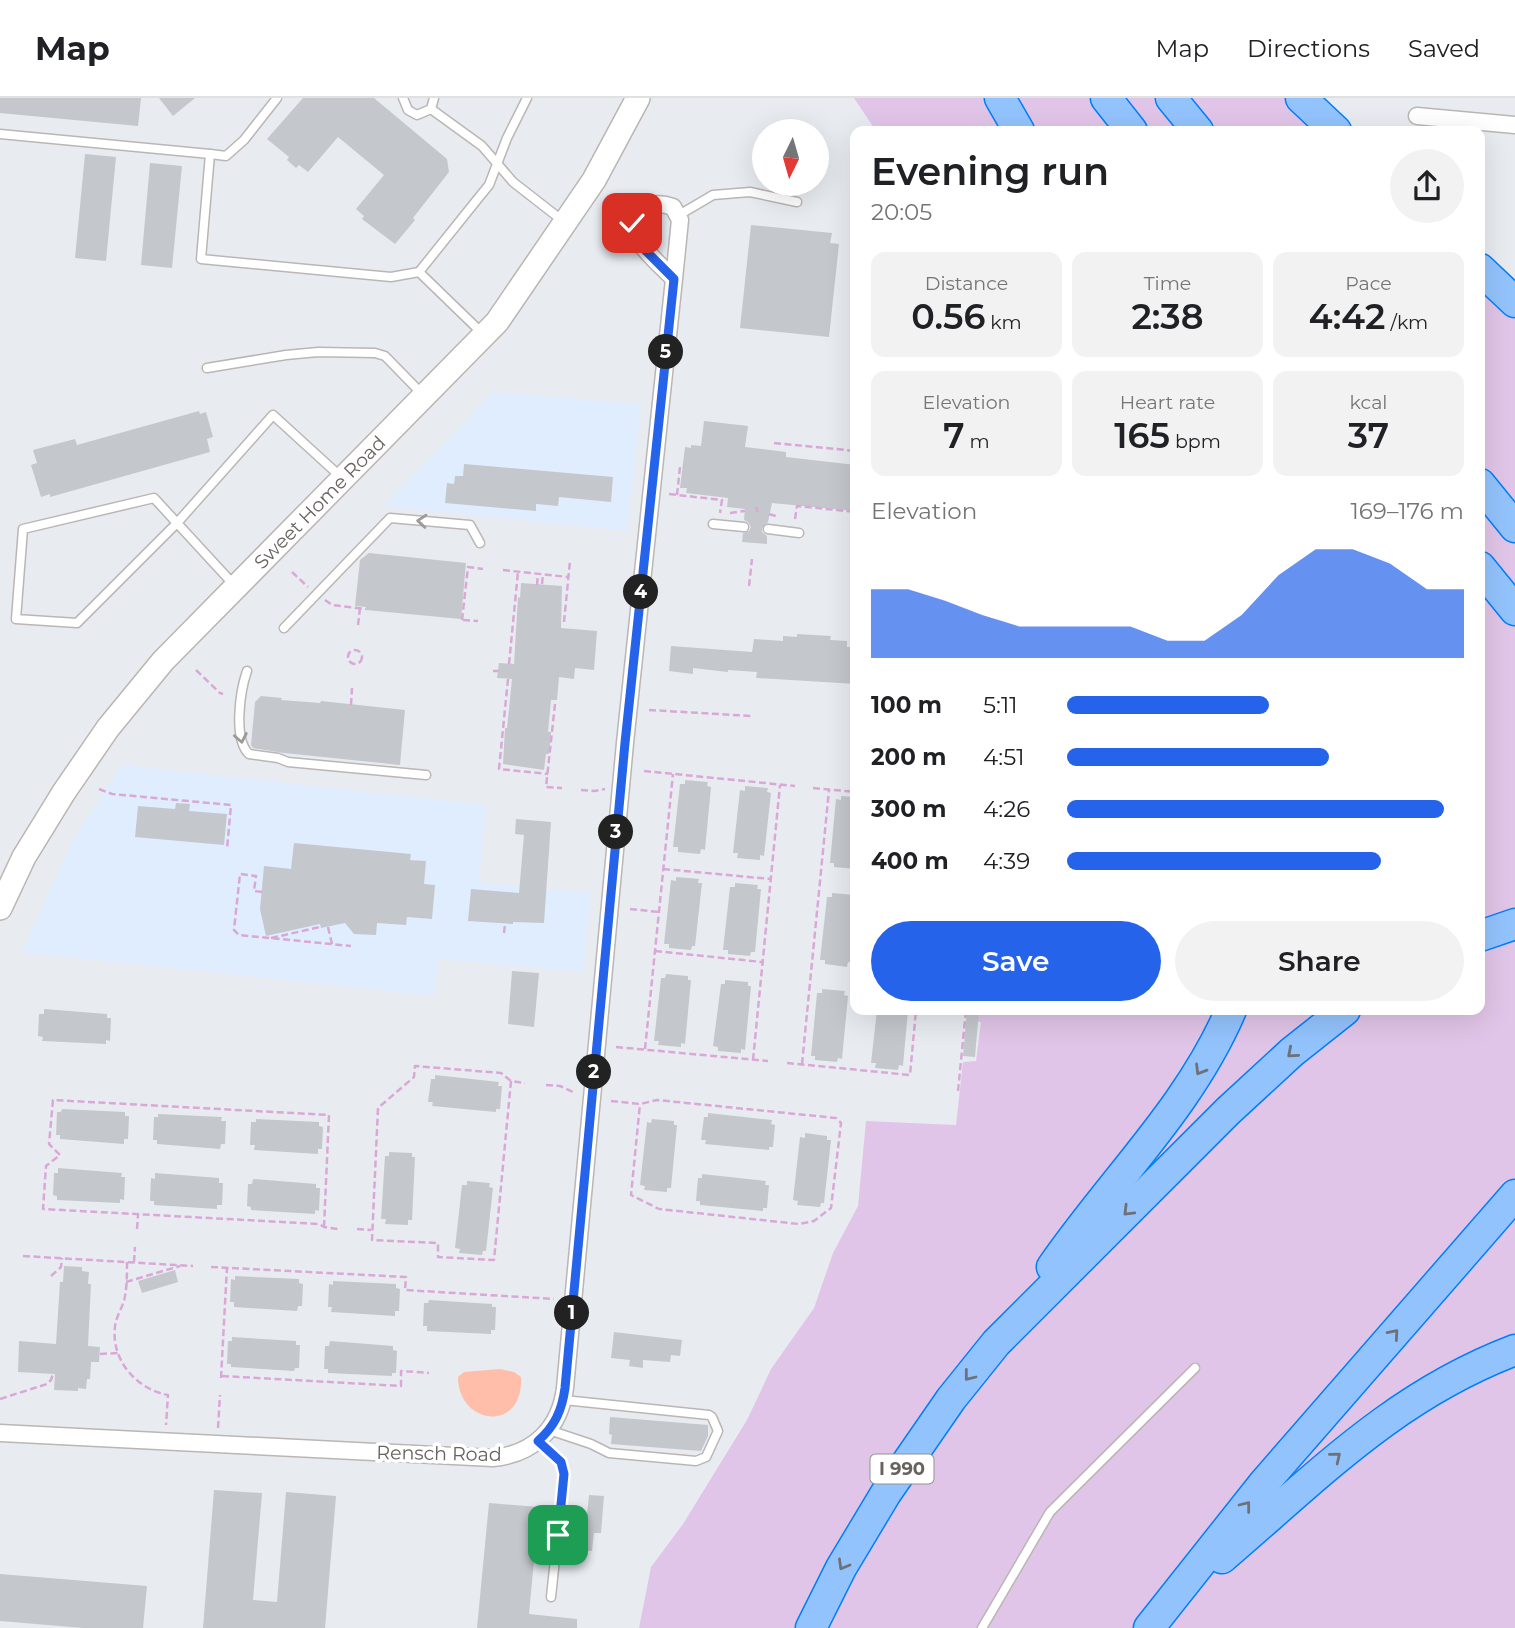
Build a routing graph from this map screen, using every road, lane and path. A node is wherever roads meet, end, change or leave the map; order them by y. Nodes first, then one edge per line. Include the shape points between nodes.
1 (277, 98) edge
2 (402, 98) edge
3 (435, 98) edge
4 (527, 98) edge
5 (638, 98) edge
6 (1000, 98) edge
7 (1106, 98) edge
8 (1171, 98) edge
9 (1301, 98) edge
10 (431, 109) junction
11 (1417, 116) dead end
12 (1515, 125) edge
13 (1016, 126) edge
14 (1128, 126) edge
15 (1194, 126) edge
16 (1331, 126) edge
17 (0, 134) edge
18 (210, 154) junction
19 (497, 163) junction
20 (797, 202) dead end
21 (678, 215) junction
22 (566, 223) junction
23 (419, 272) junction
24 (1485, 274) edge
25 (674, 279) junction
26 (1515, 302) edge
27 (484, 335) junction
28 (207, 368) dead end
29 (425, 397) junction
30 (774, 443) dead end
31 (850, 450) edge
32 (684, 467) dead end
33 (343, 480) junction
34 (1485, 490) edge
35 (669, 495) dead end
36 (677, 495) junction
37 (757, 506) dead end
38 (745, 511) dead end
39 (850, 511) edge
40 (757, 512) dead end
41 (769, 513) dead end
42 (177, 523) junction
43 (713, 524) dead end
44 (744, 527) dead end
45 (1515, 527) edge
46 (768, 529) dead end
47 (799, 533) dead end
48 (480, 543) dead end
49 (752, 559) dead end
50 (570, 561) dead end
51 (483, 569) dead end
52 (503, 570) dead end
53 (292, 572) dead end
54 (518, 572) junction
55 (1485, 573) edge
56 (538, 574) junction
57 (543, 574) junction
58 (568, 577) junction
59 (542, 584) dead end
60 (537, 585) dead end
61 (236, 586) junction
62 (749, 586) dead end
63 (311, 590) dead end
64 (322, 598) dead end
65 (360, 608) junction
66 (366, 608) dead end
67 (1515, 610) edge
68 (478, 621) dead end
69 (564, 622) dead end
70 (358, 625) dead end
71 (284, 628) dead end
72 (357, 643) dead end
73 (356, 650) junction
74 (354, 663) junction
75 (509, 664) dead end
76 (196, 670) dead end
77 (354, 670) dead end
78 (247, 671) dead end
79 (508, 679) dead end
80 (352, 688) dead end
81 (223, 694) dead end
82 (555, 704) dead end
83 (351, 705) dead end
84 (649, 709) dead end
85 (752, 716) dead end
86 (519, 765) dead end
87 (519, 771) junction
88 (644, 771) dead end
89 (548, 774) junction
90 (673, 774) junction
91 (426, 775) dead end
92 (780, 785) junction
93 (795, 786) dead end
94 (562, 788) dead end
95 (813, 788) dead end
96 (99, 789) dead end
97 (605, 789) dead end
98 (581, 790) dead end
99 (829, 790) junction
100 (850, 792) edge
101 (226, 849) dead end
102 (663, 869) junction
103 (771, 879) junction
104 (261, 892) dead end
105 (0, 908) edge
106 (630, 909) dead end
107 (659, 912) junction
108 (505, 924) dead end
109 (1515, 924) edge
110 (320, 926) dead end
111 (328, 927) dead end
112 (505, 933) dead end
113 (1485, 934) edge
114 (267, 939) junction
115 (332, 944) junction
116 (351, 946) dead end
117 (655, 951) junction
118 (762, 962) junction
119 (916, 1015) edge
120 (966, 1015) edge
121 (1229, 1015) edge
122 (1339, 1015) edge
123 (617, 1047) dead end
124 (645, 1049) junction
125 (753, 1060) junction
126 (768, 1061) dead end
127 (787, 1063) dead end
128 (802, 1065) junction
129 (511, 1080) junction
130 (525, 1083) dead end
131 (546, 1085) dead end
132 (958, 1091) dead end
133 (575, 1093) dead end
134 (611, 1101) dead end
135 (640, 1104) junction
136 (1515, 1195) edge
137 (138, 1214) junction
138 (324, 1227) junction
139 (338, 1228) dead end
140 (137, 1229) dead end
141 (357, 1229) dead end
142 (372, 1230) junction
143 (135, 1247) dead end
144 (23, 1256) dead end
145 (62, 1258) junction
146 (127, 1262) junction
147 (134, 1262) junction
148 (182, 1265) junction
149 (193, 1266) dead end
150 (211, 1267) dead end
151 (227, 1267) junction
152 (51, 1276) dead end
153 (126, 1282) junction
154 (554, 1299) dead end
155 (1013, 1324) junction
156 (1515, 1350) edge
157 (118, 1353) junction
158 (100, 1354) dead end
159 (1195, 1368) dead end
160 (429, 1373) dead end
161 (53, 1374) dead end
162 (220, 1395) dead end
163 (0, 1399) edge
164 (564, 1400) junction
165 (166, 1425) dead end
166 (218, 1428) dead end
167 (0, 1433) edge
168 (544, 1436) junction
169 (551, 1597) dead end
170 (1174, 1599) junction
171 (811, 1628) edge
172 (982, 1628) edge
173 (1149, 1628) edge

1 - 18 lane via 226,156
2 - 10 lane via 412,113
3 - 10 lane
4 - 19 lane
5 - 22 main road, Sweet Home Road
6 - 13 highway
7 - 14 highway
8 - 15 highway
9 - 16 highway
10 - 19 lane via 482,146
11 - 12 street
17 - 18 lane
18 - 23 lane via 201,259 391,277
19 - 22 lane via 513,182
19 - 23 lane via 489,184
20 - 21 lane via 750,192 713,195
21 - 25 street
21 - 25 street via 673,207 655,204 636,213 632,223 638,243
22 - 27 main road, Sweet Home Road
23 - 27 lane
24 - 26 highway
25 - 164 street via 626,732
27 - 29 main road, Sweet Home Road
28 - 29 lane via 318,352 375,353 385,356
29 - 33 main road, Sweet Home Road
30 - 31 path
32 - 36 path via 680,467
33 - 42 lane via 273,415
33 - 61 main road, Sweet Home Road
34 - 45 highway
35 - 36 path
36 - 38 path via 722,500 720,514
37 - 40 path
39 - 41 path via 797,506 795,520
42 - 42 lane via 77,623 16,619 23,529 154,498
42 - 61 lane
43 - 44 lane
46 - 47 lane
48 -> 71 lane via 470,525 390,518
49 - 62 path
50 - 58 path
51 - 68 path via 468,567 462,619
52 - 54 path
53 - 63 path
54 - 56 path
54 - 75 path
55 - 67 highway
56 - 57 path
56 - 60 path
57 - 58 path
57 - 59 path
58 - 69 path
61 - 105 main road, Sweet Home Road via 163,661 108,728 24,857
64 - 65 path via 332,605
65 - 66 path
65 - 70 path
72 - 73 path
73 - 74 path via 361,659
73 - 74 path via 349,656
74 - 77 path
76 - 81 path
78 -> 91 lane via 239,730 241,744 249,754
79 - 87 path via 499,769
80 - 83 path
82 - 89 path
84 - 85 path
86 - 87 path
87 - 89 path
88 - 90 path
89 - 94 path via 546,787
90 - 92 path
90 - 102 path
92 - 93 path
92 - 103 path
95 - 99 path
96 - 101 path via 230,805
97 - 98 path
99 - 100 path
99 - 128 path
102 - 103 path
102 - 107 path
103 - 118 path
104 - 114 path via 254,891 256,876 240,874 234,930 242,936
106 - 107 path
107 - 117 path
108 - 112 path
109 - 113 highway
110 - 114 path
111 - 115 path
114 - 115 path
115 - 116 path
117 - 118 path
117 - 124 path
118 - 125 path
119 - 128 path via 910,1075
120 - 132 path
121 -> 155 highway via 1180,1101
122 -> 155 highway via 1248,1092
123 - 124 path
124 - 125 path
125 - 126 path
127 - 128 path
129 - 130 path
129 - 142 path via 501,1073 415,1066 414,1077 379,1108
129 - 142 path via 494,1260 438,1257 438,1244 372,1240
131 - 133 path
134 - 135 path
135 - 135 path via 657,1100 836,1118 841,1123 831,1208 814,1221 799,1224 659,1209 631,1195
170 -> 136 highway via 1264,1483
137 - 138 path
137 - 138 path via 43,1209 46,1166 60,1155 49,1144 53,1100 329,1115
137 - 140 path
138 - 139 path
141 - 142 path
143 - 147 path
144 - 145 path
145 - 146 path
145 - 152 path via 61,1267
146 - 147 path
146 - 153 path
147 - 148 path
148 - 149 path
148 - 153 path
150 - 151 path
151 - 154 path via 406,1277 405,1290
151 - 160 path via 221,1377 401,1386 401,1371
153 - 157 path via 114,1329
155 -> 171 highway, I 990 via 951,1399 886,1493
170 -> 156 highway via 1361,1438 1426,1393
157 - 158 path
157 - 165 path via 136,1381 168,1395
159 - 172 lane via 1050,1512
161 - 163 path via 47,1384
162 - 166 path
164 - 168 street
164 - 168 lane via 709,1415 718,1431 706,1457 696,1461 609,1452
167 - 168 street, Rensch Road via 493,1458 517,1453
168 - 169 lane via 564,1474
170 - 173 highway

